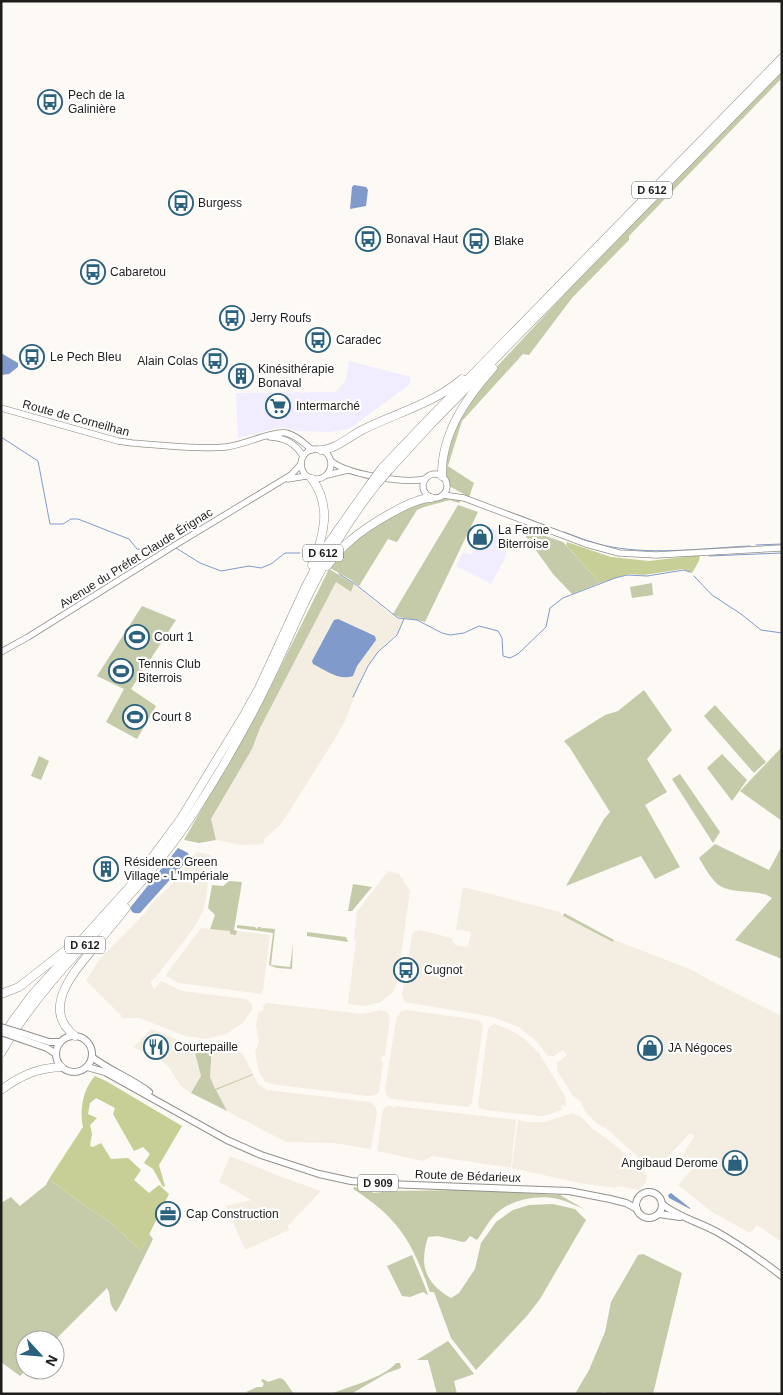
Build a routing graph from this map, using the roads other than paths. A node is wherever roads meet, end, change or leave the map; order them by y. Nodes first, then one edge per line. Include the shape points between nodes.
1 (782, 58) edge
2 (782, 66) edge
3 (533, 320) junction
4 (518, 327) junction
5 (1, 408) edge
6 (265, 437) junction
7 (312, 450) junction
8 (321, 450) junction
9 (303, 456) junction
10 (330, 460) junction
11 (301, 464) junction
12 (386, 469) junction
13 (348, 470) junction
14 (327, 475) junction
15 (442, 476) junction
16 (309, 477) junction
17 (425, 479) junction
18 (281, 481) junction
19 (405, 481) junction
20 (374, 483) junction
21 (447, 486) junction
22 (423, 489) junction
23 (444, 495) junction
24 (431, 498) junction
25 (464, 498) junction
26 (782, 548) edge
27 (302, 609) junction
28 (286, 629) junction
29 (1, 652) edge
30 (172, 840) junction
31 (101, 919) junction
32 (1, 994) edge
33 (1, 1027) edge
34 (1, 1032) edge
35 (23, 1036) junction
36 (75, 1036) junction
37 (1, 1040) edge
38 (60, 1042) junction
39 (1, 1053) edge
40 (56, 1054) junction
41 (92, 1057) junction
42 (60, 1067) junction
43 (87, 1067) junction
44 (1, 1090) edge
45 (162, 1102) junction
46 (610, 1199) junction
47 (638, 1199) junction
48 (662, 1204) junction
49 (637, 1209) junction
50 (659, 1214) junction
51 (690, 1220) junction
52 (782, 1276) edge

1 - 4 highway, D 612
2 - 3 highway, D 612
3 - 12 highway, D 612
3 - 15 highway via 458,413 441,467
4 - 8 highway via 444,392 330,449
4 - 12 highway, D 612 via 424,424
5 - 6 street, Route de Corneilhan via 132,443 225,447
6 - 7 street, Route de Corneilhan via 287,433
6 - 9 street, Route de Corneilhan via 286,439
7 - 8 street
7 - 9 street
8 - 10 street
9 - 11 street
10 - 13 street
10 - 14 street
11 - 16 street
11 - 18 street, Avenue du Préfet Claude Érignac
12 - 20 highway, D 612, bridge
13 - 14 street
13 - 19 street
14 - 16 street via 320,479
15 - 17 street via 431,475
15 - 21 street
16 - 18 street, Avenue du Préfet Claude Érignac
16 - 28 highway via 323,499 323,531
17 - 19 street
17 - 22 street
18 - 29 street, Avenue du Préfet Claude Érignac
19 - 22 street
20 - 27 highway, D 612 via 323,566
20 - 28 highway, D 612 via 328,544
21 - 23 street
21 - 25 street
22 - 24 street
23 - 24 street
23 - 25 street
24 - 27 highway via 406,505 349,541 331,561
25 - 26 street via 586,544 619,552 656,554
27 - 30 highway, D 612 via 254,710 198,806
28 - 30 highway, D 612 via 259,688
30 - 31 highway, D 612
30 - 36 highway via 159,867 69,978 60,1012 63,1024
30 - 39 highway, D 612 via 132,895 43,992
31 - 32 highway via 19,987
31 - 37 highway, D 612 via 43,981
33 - 35 main road, bridge
34 - 35 main road, bridge
35 - 38 main road
35 - 40 main road
36 - 38 main road
36 - 41 main road via 88,1042
38 - 40 main road
40 - 42 main road
41 - 43 main road
41 - 45 main road, Route de Bédarieux / D 909 via 133,1080
42 - 43 main road via 72,1073
42 - 44 highway via 30,1072
43 - 45 main road, Route de Bédarieux / D 909 via 106,1072
45 - 46 main road, Route de Bédarieux / D 909 via 261,1155 350,1181 569,1191
46 - 47 main road, Route de Bédarieux / D 909
46 - 49 main road, Route de Bédarieux / D 909
47 - 48 main road via 646,1193 653,1193
47 - 49 main road
48 - 50 main road
48 - 51 main road
49 - 50 main road via 645,1218
50 - 51 main road
51 - 52 main road via 716,1231

